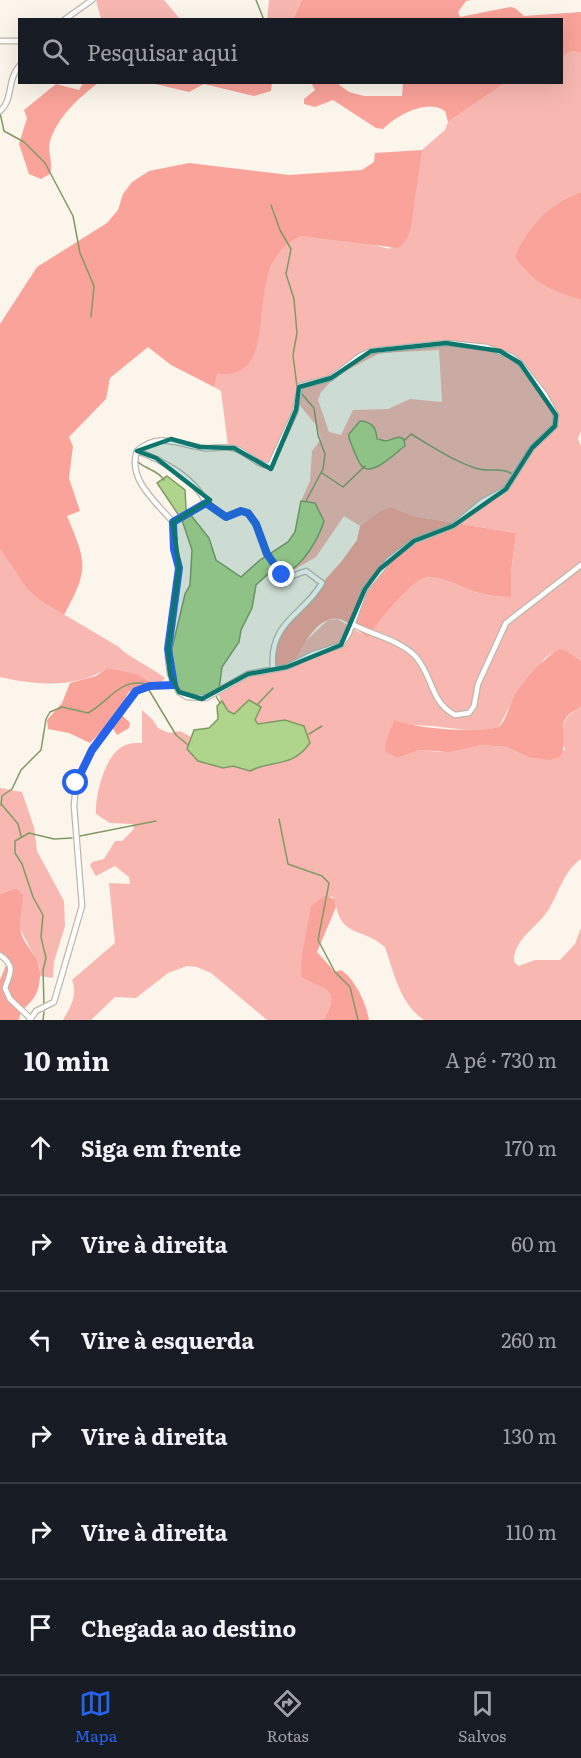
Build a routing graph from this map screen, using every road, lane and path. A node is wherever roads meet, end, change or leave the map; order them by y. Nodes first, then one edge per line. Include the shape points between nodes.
1 (92, 0) edge
2 (67, 18) edge
3 (0, 41) edge
4 (18, 41) edge
5 (18, 68) edge
6 (0, 111) edge
7 (137, 451) junction
8 (206, 503) junction
9 (173, 522) junction
10 (581, 565) edge
11 (352, 624) junction
12 (273, 668) junction
13 (174, 685) junction
14 (0, 955) edge
15 (30, 1019) edge

1 - 2 street
3 - 4 street
5 - 6 street via 10,78 9,101
7 - 8 street via 156,458 188,481
7 - 9 street via 134,466 139,481
7 - 11 street via 159,440 171,439 200,447 234,448 270,466 295,412 298,387 331,378 364,353 446,344 486,347 506,353 520,363 552,408 555,426 532,448 506,489 482,502 453,526 414,541 389,560 365,589
8 - 9 street
8 - 12 street via 226,517 241,511 248,513 267,554 282,575 306,571 322,583 279,632 272,655
9 - 13 street via 179,568 168,649
10 - 11 street via 506,623 469,714 455,715 442,706 411,652
11 - 12 street via 341,645 287,667
12 - 13 street via 248,674 202,699 188,697
13 - 15 street via 136,691 83,765 74,806 82,880 81,915 54,1002 36,1011
14 - 15 street via 11,965 5,988 9,999

